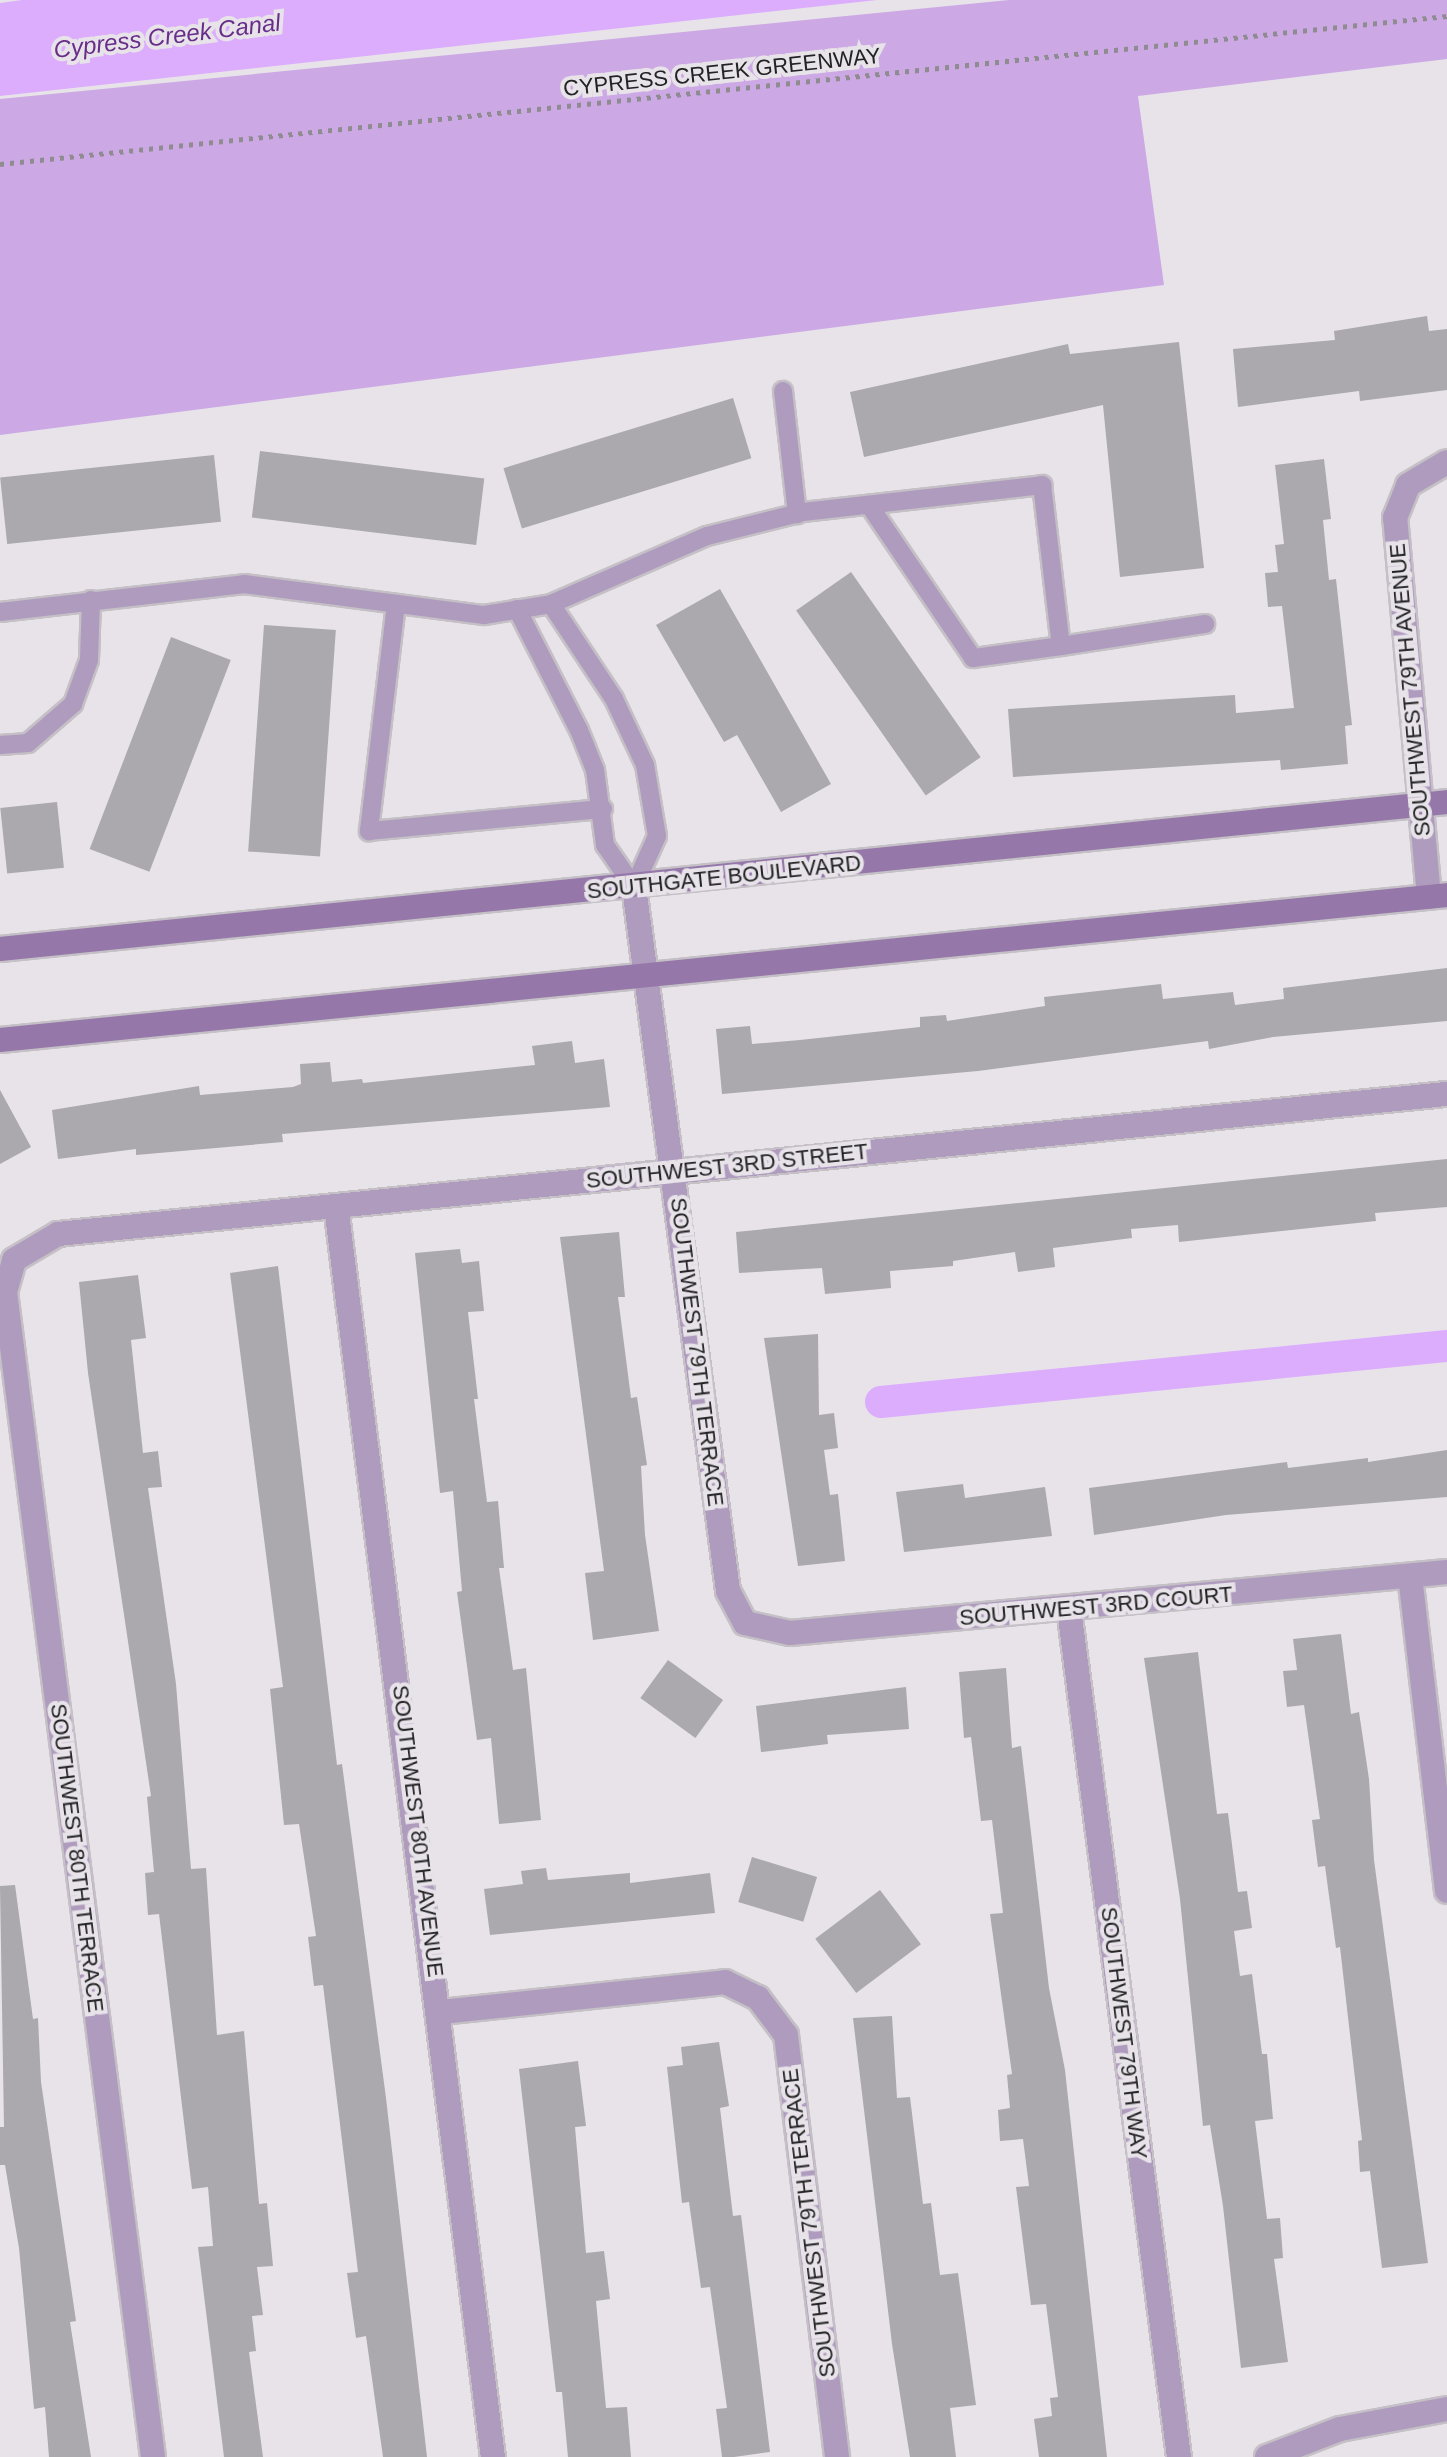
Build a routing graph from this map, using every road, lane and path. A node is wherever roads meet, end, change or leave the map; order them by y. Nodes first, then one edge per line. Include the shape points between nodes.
1 (1447, 16) edge
2 (0, 164) edge
3 (783, 391) dead end
4 (1447, 462) edge
5 (869, 505) junction
6 (797, 514) junction
7 (91, 600) junction
8 (396, 604) junction
9 (551, 604) junction
10 (517, 609) junction
11 (0, 612) edge
12 (1205, 624) dead end
13 (1061, 646) junction
14 (0, 745) edge
15 (1447, 802) edge
16 (1422, 804) junction
17 (603, 809) junction
18 (634, 887) junction
19 (1438, 896) edge
20 (0, 949) edge
21 (646, 980) junction
22 (0, 1040) edge
23 (1447, 1094) edge
24 (674, 1171) junction
25 (336, 1206) junction
26 (14, 1260) joint
27 (1447, 1572) edge
28 (1410, 1576) junction
29 (1069, 1609) junction
30 (745, 1623) joint
31 (1447, 1891) edge
32 (441, 2012) junction
33 (1447, 2409) edge
34 (153, 2457) edge
35 (493, 2457) edge
36 (837, 2457) edge
37 (1179, 2457) edge
38 (1267, 2457) edge

1 - 2 path, CYPRESS CREEK GREENWAY
3 - 6 lane
4 - 16 street, SOUTHWEST 79TH AVENUE via 1408,485 1398,506 1396,534
5 - 6 lane
5 - 13 lane via 973,658
5 - 13 lane via 1042,485
6 - 9 lane via 707,536
7 - 8 lane via 244,584
7 - 11 lane
7 - 14 lane via 89,660 73,704 28,743
8 - 10 lane via 484,615
8 - 17 lane via 369,831
9 - 10 lane
9 - 18 lane via 614,699 645,765 657,836
10 - 17 lane via 579,730
12 - 13 lane
15 - 16 main road, SOUTHGATE BOULEVARD
16 - 18 main road, SOUTHGATE BOULEVARD
16 - 19 street, SOUTHWEST 79TH AVENUE
17 - 18 lane via 605,845
18 - 20 main road, SOUTHGATE BOULEVARD
18 - 21 street, SOUTHWEST 79TH TERRACE
19 - 21 main road
21 - 22 main road
21 - 24 street, SOUTHWEST 79TH TERRACE
23 - 24 street, SOUTHWEST 3RD STREET
24 - 25 street, SOUTHWEST 3RD STREET
24 - 30 street, SOUTHWEST 79TH TERRACE via 728,1591
25 - 26 street, SOUTHWEST 3RD STREET via 58,1234
25 - 32 street, SOUTHWEST 80TH AVENUE
26 - 34 street, SOUTHWEST 80TH TERRACE via 5,1292
27 - 28 street, SOUTHWEST 3RD COURT
28 - 29 street, SOUTHWEST 3RD COURT
28 - 31 street
29 - 30 street, SOUTHWEST 3RD COURT via 790,1633
29 - 37 street, SOUTHWEST 79TH WAY
32 - 35 street, SOUTHWEST 80TH AVENUE
32 - 36 street, SOUTHWEST 79TH TERRACE via 725,1982 758,1998 786,2035
33 - 38 street via 1340,2429

